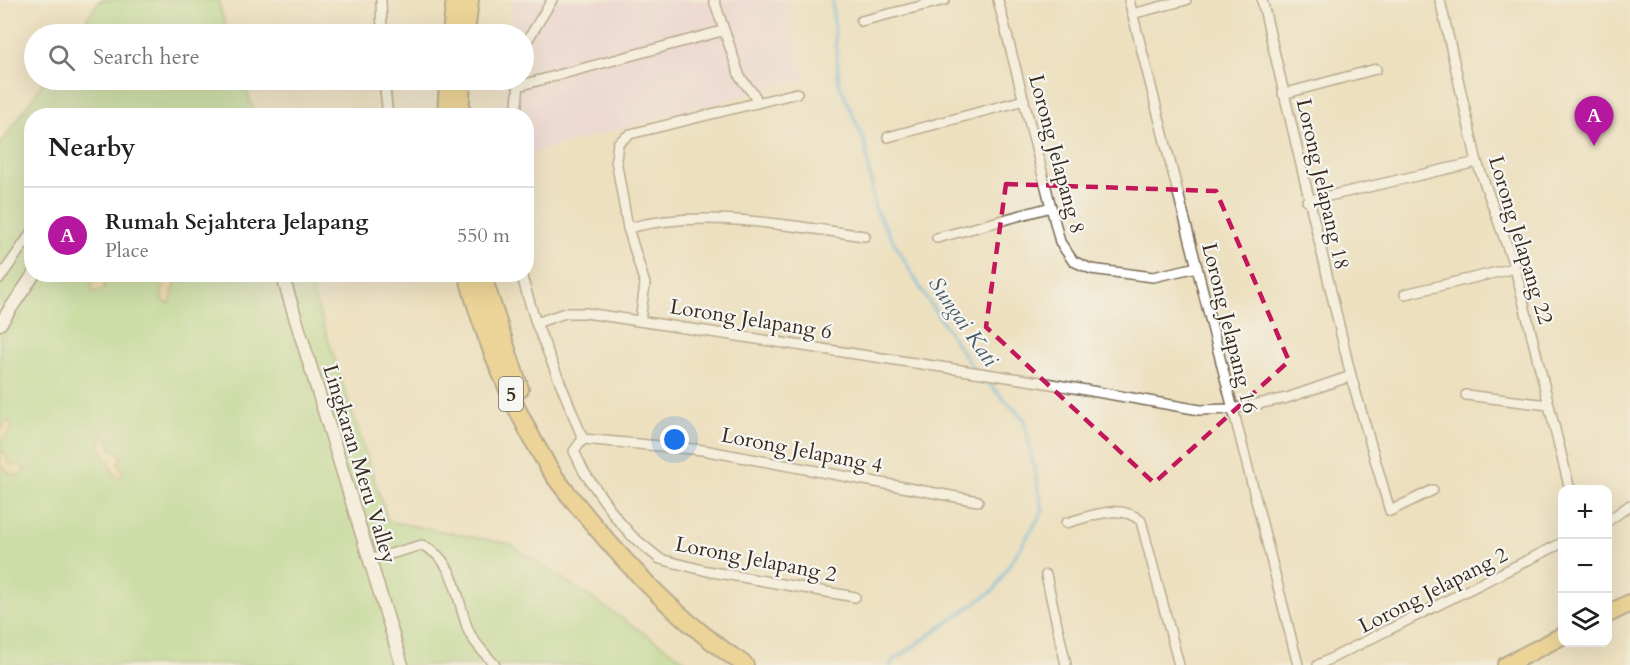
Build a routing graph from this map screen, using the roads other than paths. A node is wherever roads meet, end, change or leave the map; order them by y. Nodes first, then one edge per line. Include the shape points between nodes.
1 (381, 0) edge
2 (456, 0) edge
3 (470, 0) edge
4 (552, 0) edge
5 (714, 0) edge
6 (945, 0) edge
7 (998, 0) edge
8 (1129, 0) edge
9 (1186, 0) edge
10 (1262, 0) edge
11 (1440, 0) edge
12 (1132, 14) junction
13 (861, 21) dead end
14 (382, 24) edge
15 (452, 24) edge
16 (467, 24) edge
17 (534, 30) edge
18 (722, 31) junction
19 (1376, 69) dead end
20 (534, 79) edge
21 (385, 90) edge
22 (447, 90) edge
23 (461, 90) edge
24 (518, 90) edge
25 (797, 93) dead end
26 (1283, 94) junction
27 (1024, 100) junction
28 (757, 103) junction
29 (387, 108) edge
30 (446, 108) edge
31 (460, 108) edge
32 (517, 108) edge
33 (888, 137) dead end
34 (1477, 162) junction
35 (1307, 201) junction
36 (1052, 207) junction
37 (628, 228) junction
38 (865, 236) dead end
39 (937, 238) dead end
40 (24, 244) edge
41 (1197, 267) junction
42 (1515, 268) junction
43 (0, 278) edge
44 (29, 282) edge
45 (284, 282) edge
46 (469, 282) edge
47 (484, 282) edge
48 (523, 282) edge
49 (1405, 294) dead end
50 (640, 321) junction
51 (536, 323) junction
52 (0, 324) edge
53 (1351, 376) junction
54 (1467, 395) dead end
55 (1548, 405) junction
56 (1232, 409) junction
57 (583, 440) junction
58 (1569, 485) edge
59 (1432, 490) dead end
60 (978, 501) dead end
61 (576, 502) junction
62 (1630, 505) edge
63 (1612, 518) edge
64 (1066, 524) dead end
65 (1558, 545) edge
66 (369, 560) junction
67 (1046, 575) dead end
68 (855, 597) dead end
69 (1630, 603) edge
70 (1612, 612) edge
71 (1558, 639) edge
72 (402, 665) edge
73 (495, 665) edge
74 (745, 665) edge
75 (1066, 665) edge
76 (1179, 665) edge
77 (1298, 665) edge
78 (1318, 665) edge
79 (1506, 665) edge

1 - 14 street
2 - 15 highway
3 - 16 highway
4 - 17 street
5 - 18 street
6 - 13 street
7 - 27 street, Lorong Jelapang 8
8 - 12 street, Lorong Jelapang 16
9 - 12 street
10 - 26 street, Lorong Jelapang 18
11 - 34 street, Lorong Jelapang 22
12 - 41 street, Lorong Jelapang 16
18 - 20 street
18 - 28 street via 740,77
19 - 26 street
21 - 29 street
22 - 30 highway
23 - 31 highway
24 - 32 street
25 - 28 street
26 - 35 street, Lorong Jelapang 18
27 - 33 street
27 - 36 street, Lorong Jelapang 8
28 - 37 street via 630,134 618,143 616,160
34 - 35 street
34 - 42 street, Lorong Jelapang 22
35 - 53 street, Lorong Jelapang 18
36 - 39 street
36 - 41 street, Lorong Jelapang 8 via 1066,253 1081,267 1153,277
37 - 38 street via 662,221 731,220
37 - 50 street via 645,284
40 - 43 street
41 - 56 street, Lorong Jelapang 16
42 - 49 street
42 - 55 street, Lorong Jelapang 22
44 - 52 street
45 - 66 street, Lingkaran Meru Valley
46 - 61 highway, 5 via 512,397 551,470
47 - 61 highway, 5 via 521,393
48 - 51 street
50 - 51 street, Lorong Jelapang 6 via 565,313
50 - 56 street, Lorong Jelapang 6 via 1200,411
51 - 57 street
53 - 56 street via 1287,398
53 - 59 street, Lorong Jelapang 18 via 1390,511
54 - 55 street
55 - 58 street, Lorong Jelapang 22
56 - 77 street, Lorong Jelapang 16
57 - 60 street, Lorong Jelapang 4 via 703,450
57 - 68 street, Lorong Jelapang 2 via 574,451 584,472 633,537 660,559 707,572
61 - 74 highway, 5 via 648,585 700,633
62 - 63 street
64 - 76 street via 1116,511 1132,513 1141,521
65 - 78 street, Lorong Jelapang 2
66 - 72 street, Lingkaran Meru Valley
66 - 73 street via 422,545 441,557 451,573 470,634
67 - 75 street
69 - 70 highway
71 - 79 highway

